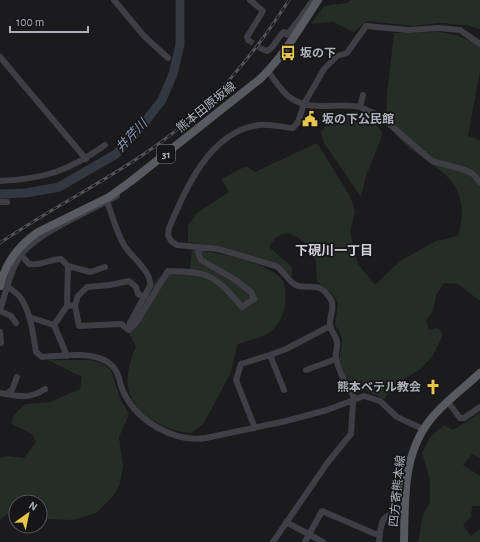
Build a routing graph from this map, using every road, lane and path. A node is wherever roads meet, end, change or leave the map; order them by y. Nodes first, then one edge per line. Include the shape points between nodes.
1 (114, 0) edge
2 (250, 0) edge
3 (313, 0) edge
4 (318, 0) edge
5 (304, 17) junction
6 (248, 40) dead end
7 (480, 44) edge
8 (262, 49) dead end
9 (0, 57) edge
10 (168, 58) dead end
11 (268, 71) junction
12 (363, 95) dead end
13 (304, 104) junction
14 (360, 108) junction
15 (105, 145) dead end
16 (86, 159) junction
17 (0, 181) edge
18 (480, 182) edge
19 (117, 196) dead end
20 (107, 202) junction
21 (196, 246) junction
22 (21, 255) junction
23 (68, 266) junction
24 (105, 267) dead end
25 (4, 286) edge
26 (145, 297) junction
27 (76, 305) junction
28 (67, 306) junction
29 (0, 310) edge
30 (29, 317) junction
31 (16, 323) dead end
32 (54, 325) junction
33 (330, 326) junction
34 (129, 330) junction
35 (0, 332) edge
36 (1, 343) edge
37 (270, 355) junction
38 (67, 356) junction
39 (336, 359) junction
40 (306, 370) dead end
41 (480, 373) edge
42 (17, 378) dead end
43 (45, 389) dead end
44 (284, 390) dead end
45 (3, 394) edge
46 (354, 400) junction
47 (448, 402) junction
48 (480, 407) edge
49 (255, 428) junction
50 (423, 429) junction
51 (405, 514) junction
52 (286, 522) junction
53 (309, 536) junction
54 (379, 539) edge
55 (273, 542) edge
56 (305, 542) edge
57 (323, 542) edge
58 (404, 542) edge

1 - 10 street via 144,36
2 - 6 street via 263,12 247,37
3 - 5 street
4 - 5 main road, 熊本田原坂線 / 31
5 - 8 street via 288,35 284,32 281,34 270,50
5 - 11 main road, 熊本田原坂線 / 31 via 286,49
7 - 13 street via 460,30 409,30 366,26 347,53 337,56 324,69
9 - 16 street
11 - 13 street via 288,98
11 - 25 main road, 熊本田原坂線 / 31 via 109,197 28,239 8,264
12 - 14 street
13 - 14 street via 348,105
13 - 21 street via 298,122 293,128 260,125 249,127 221,142 212,151 191,184 169,228 168,235 177,245
14 - 18 street via 380,116 432,161 465,170
15 - 16 street
16 - 17 street via 60,172
19 - 20 street
20 - 22 street via 41,236
20 - 26 street via 124,246 151,281
21 - 33 street via 218,249 276,266 283,270 293,284 318,287 333,306
21 - 34 street via 201,260 234,279 251,292 254,299 242,307 216,279 196,272 168,271
22 - 23 street via 29,264 40,266 52,259 61,259
22 - 25 street
23 - 24 street via 90,272
23 - 28 street
25 - 29 street
25 - 30 street via 19,296
26 - 27 street via 138,294 136,287 129,281 87,287 78,296
26 - 34 street via 130,323
27 - 28 street
27 - 34 street via 79,326 120,324
28 - 32 street
29 - 31 street via 11,316
30 - 32 street
30 - 38 street via 36,352 42,357
32 - 38 street
33 - 37 street
33 - 39 street via 337,343
35 - 36 street
37 - 44 street
37 - 49 street via 241,364 236,380
38 - 49 street via 88,355 113,366 130,403 147,422 159,429 196,440
39 - 40 street
39 - 46 street
41 - 47 main road, 四方寄熊本線
42 - 45 street via 12,390
43 - 45 street via 35,395 23,397
46 - 49 street
46 - 50 street via 364,396 380,400 397,417
46 - 52 street via 351,434
47 - 48 street via 460,418
47 - 50 main road, 四方寄熊本線 via 436,412
50 - 51 main road, 四方寄熊本線 via 410,458
51 - 54 street via 392,513 385,517 381,523
51 - 58 main road, 四方寄熊本線
52 - 53 street
52 - 55 street
53 - 54 street via 322,512
53 - 56 street
53 - 57 street

